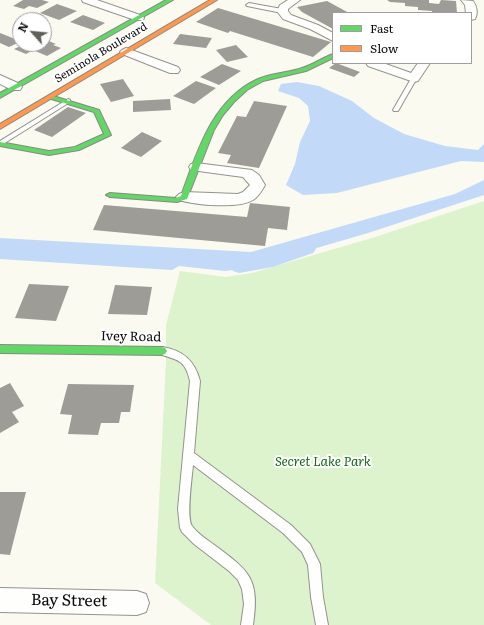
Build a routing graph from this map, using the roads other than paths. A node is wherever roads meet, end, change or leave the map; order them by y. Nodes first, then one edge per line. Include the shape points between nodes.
1 (87, 0) edge
2 (170, 0) edge
3 (214, 0) edge
4 (295, 0) edge
5 (469, 1) edge
6 (249, 5) dead end
7 (282, 11) junction
8 (472, 12) edge
9 (139, 18) junction
10 (332, 37) edge
11 (126, 52) junction
12 (332, 57) edge
13 (375, 64) edge
14 (423, 64) edge
15 (174, 70) dead end
16 (414, 78) junction
17 (0, 79) edge
18 (16, 87) junction
19 (0, 96) edge
20 (50, 97) junction
21 (68, 101) junction
22 (396, 110) dead end
23 (0, 127) edge
24 (0, 144) edge
25 (196, 167) junction
26 (110, 195) dead end
27 (184, 197) junction
28 (0, 349) edge
29 (162, 351) joint
30 (188, 455) junction
31 (0, 600) edge
32 (137, 603) dead end
33 (246, 625) edge
34 (322, 625) edge

1 - 9 street
2 - 9 street, Seminola Boulevard
3 - 11 street, Seminola Boulevard
4 - 7 street
5 - 8 street
6 - 7 lane
7 - 10 street via 287,17 314,27
9 - 18 street, Seminola Boulevard
11 - 15 street
11 - 20 street, Seminola Boulevard
12 - 25 street via 311,68 272,76 254,83 237,94 226,105 212,128
13 - 16 street
14 - 16 street
16 - 22 lane
17 - 18 street
18 - 19 street, Seminola Boulevard
20 - 21 street
20 - 23 street, Seminola Boulevard
21 - 24 lane
21 - 24 street via 97,111 108,135 77,148 49,153
25 - 27 street
25 - 27 street via 247,173 258,185 244,198
26 - 27 street via 177,200
28 - 29 street, Ivey Road
29 - 30 lane, Ivey Road via 179,355 188,363 194,374
30 - 33 lane, Ivey Road via 184,509 186,528 238,570 246,582 250,604
30 - 34 lane via 287,528 306,548 314,564
31 - 32 street, Bay Street

